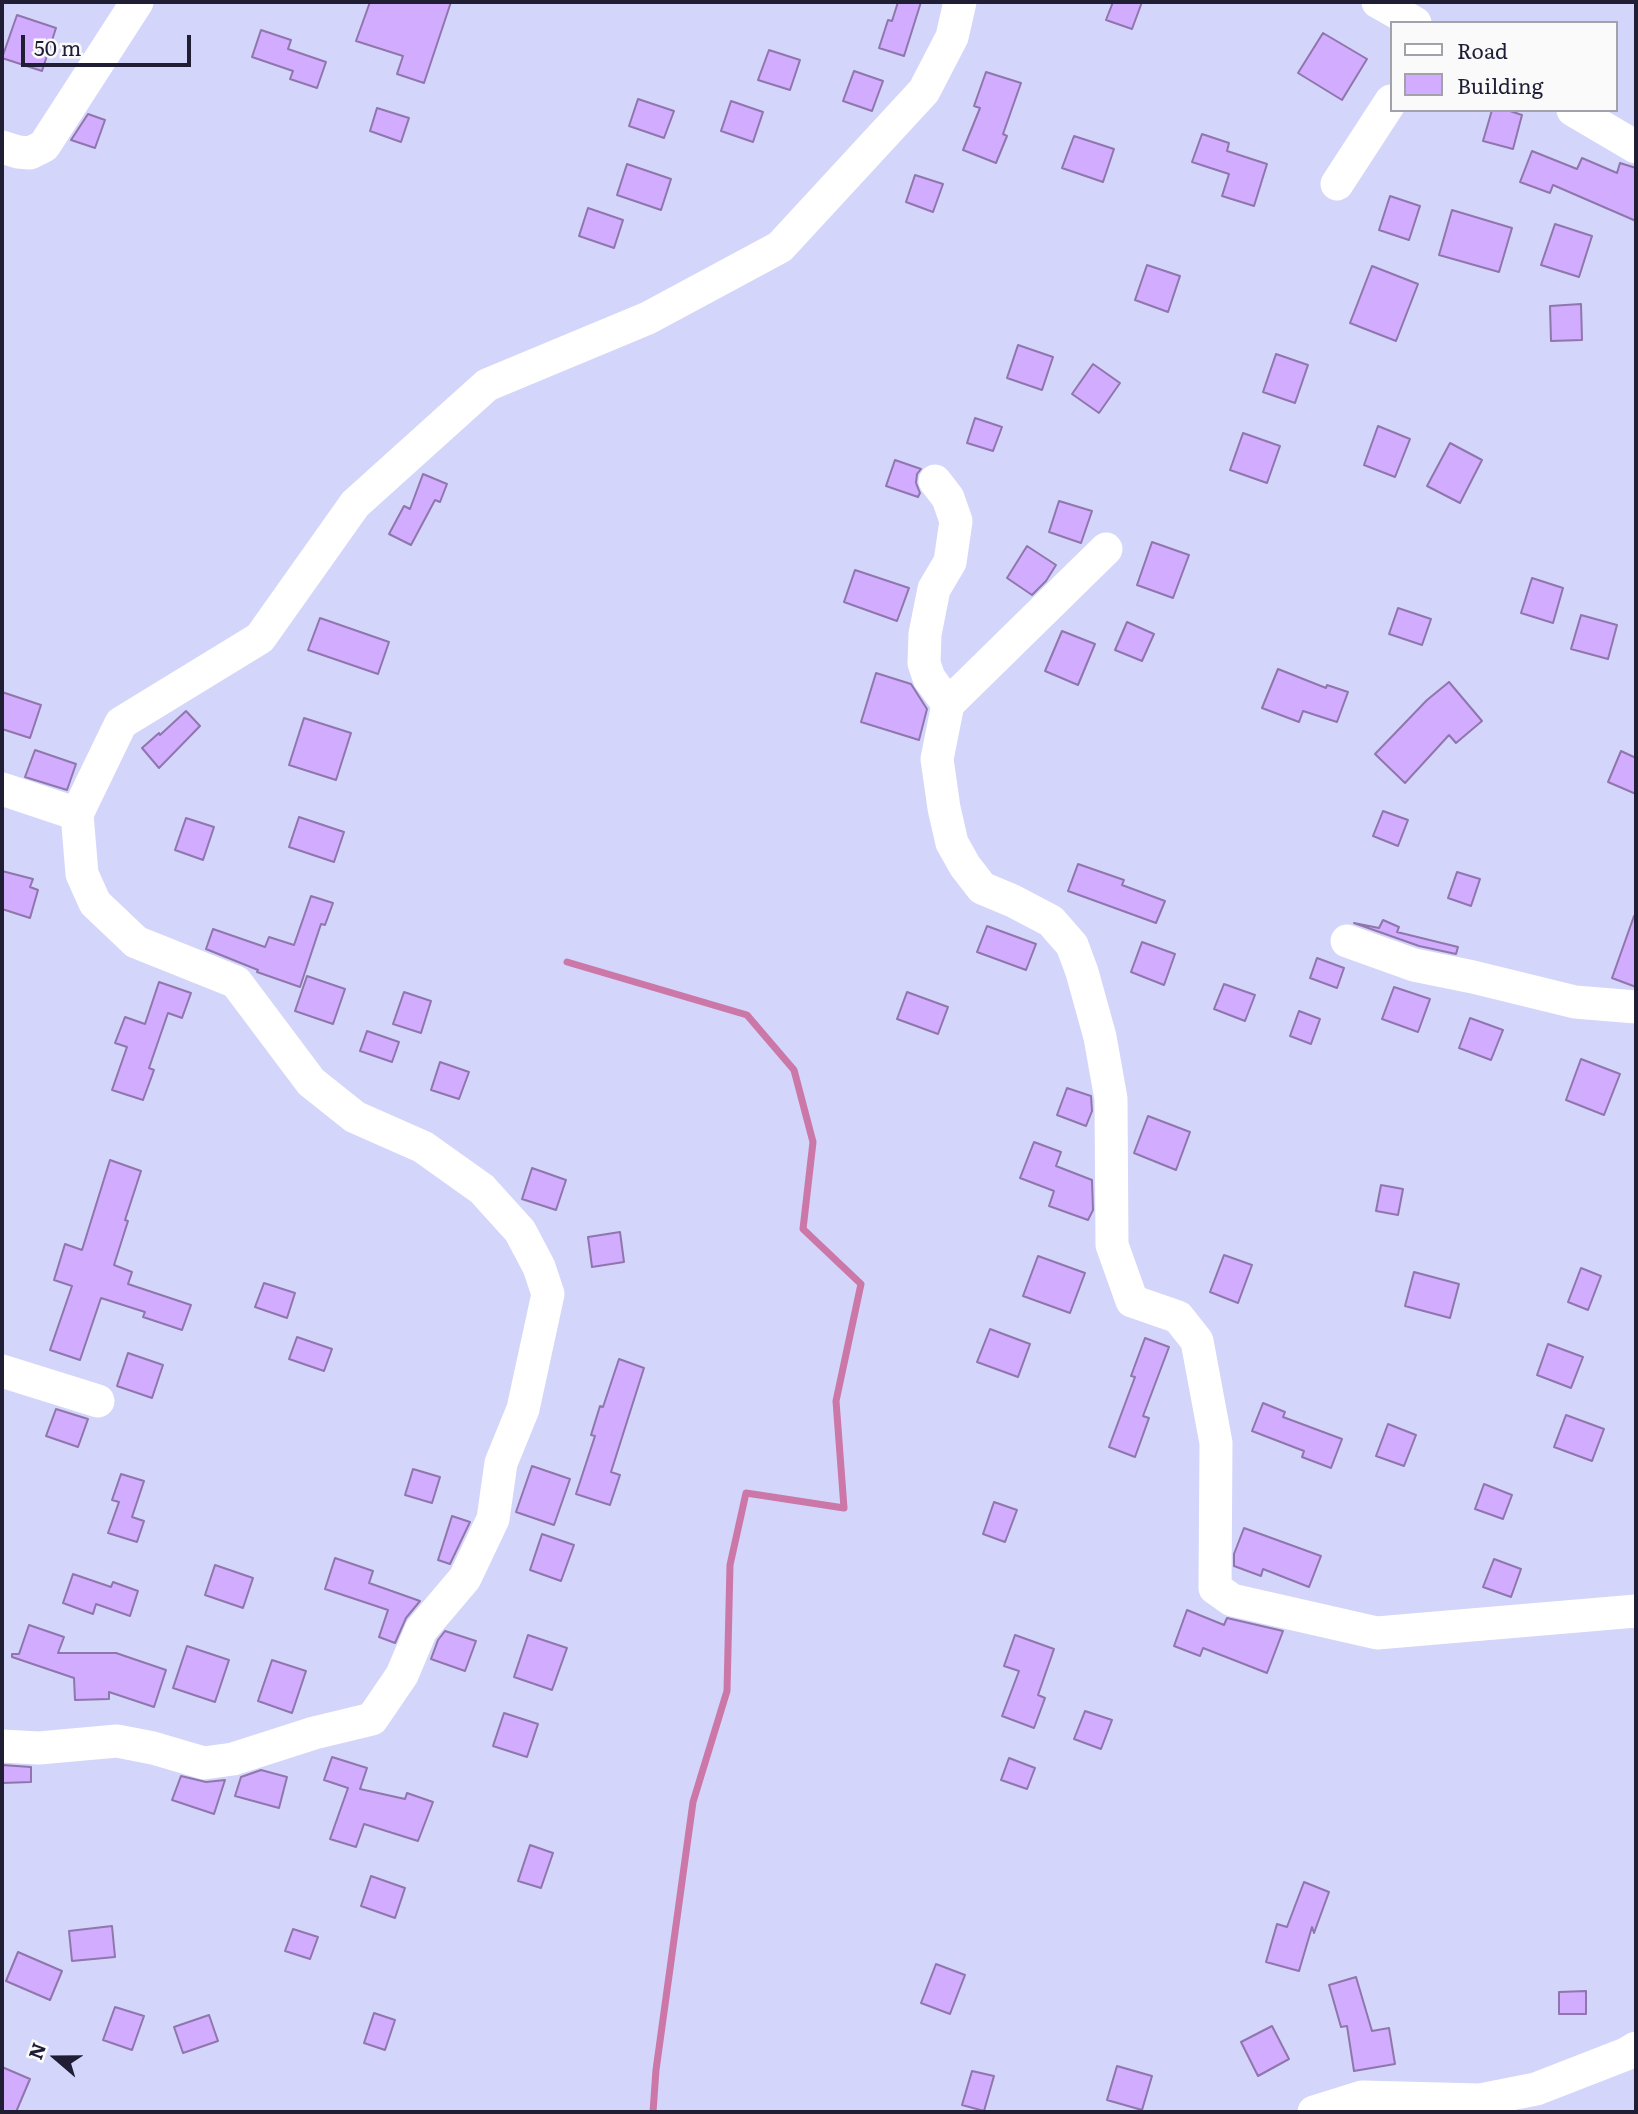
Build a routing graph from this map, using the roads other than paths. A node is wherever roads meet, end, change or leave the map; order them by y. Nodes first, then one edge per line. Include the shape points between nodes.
1 (136, 2) edge
2 (960, 2) edge
3 (1378, 2) edge
4 (1411, 21) edge
5 (1390, 103) edge
6 (1576, 112) edge
7 (2, 146) edge
8 (1636, 147) edge
9 (1337, 184) dead end
10 (935, 481) dead end
11 (1106, 549) dead end
12 (948, 704) junction
13 (2, 789) edge
14 (77, 814) junction
15 (1347, 941) dead end
16 (1636, 1007) edge
17 (2, 1371) edge
18 (98, 1401) dead end
19 (1636, 1611) edge
20 (2, 1746) edge
21 (1636, 2048) edge
22 (1314, 2112) edge

1 - 7 street via 44,145 30,153
2 - 14 street via 952,37 923,91 780,247 648,318 487,385 355,504 260,638 121,723
3 - 4 street
5 - 9 street
6 - 8 street
10 - 12 street via 948,498 956,521 950,562 934,589 924,663
11 - 12 street
12 - 19 street via 937,759 952,843 982,888 1051,921 1072,945 1100,1037 1111,1099 1112,1245 1132,1301 1178,1317 1197,1341 1216,1443 1215,1588 1232,1601 1377,1633
13 - 14 street
14 - 20 street via 82,874 95,904 136,942 236,982 311,1082 355,1117 423,1147 482,1189 520,1231 548,1294 523,1409 501,1463 493,1519 465,1578 421,1630 402,1675 372,1719 204,1763 117,1741 39,1748
15 - 16 street via 1414,965 1575,1002
17 - 18 street
21 - 22 street via 1536,2089 1480,2100 1362,2097

